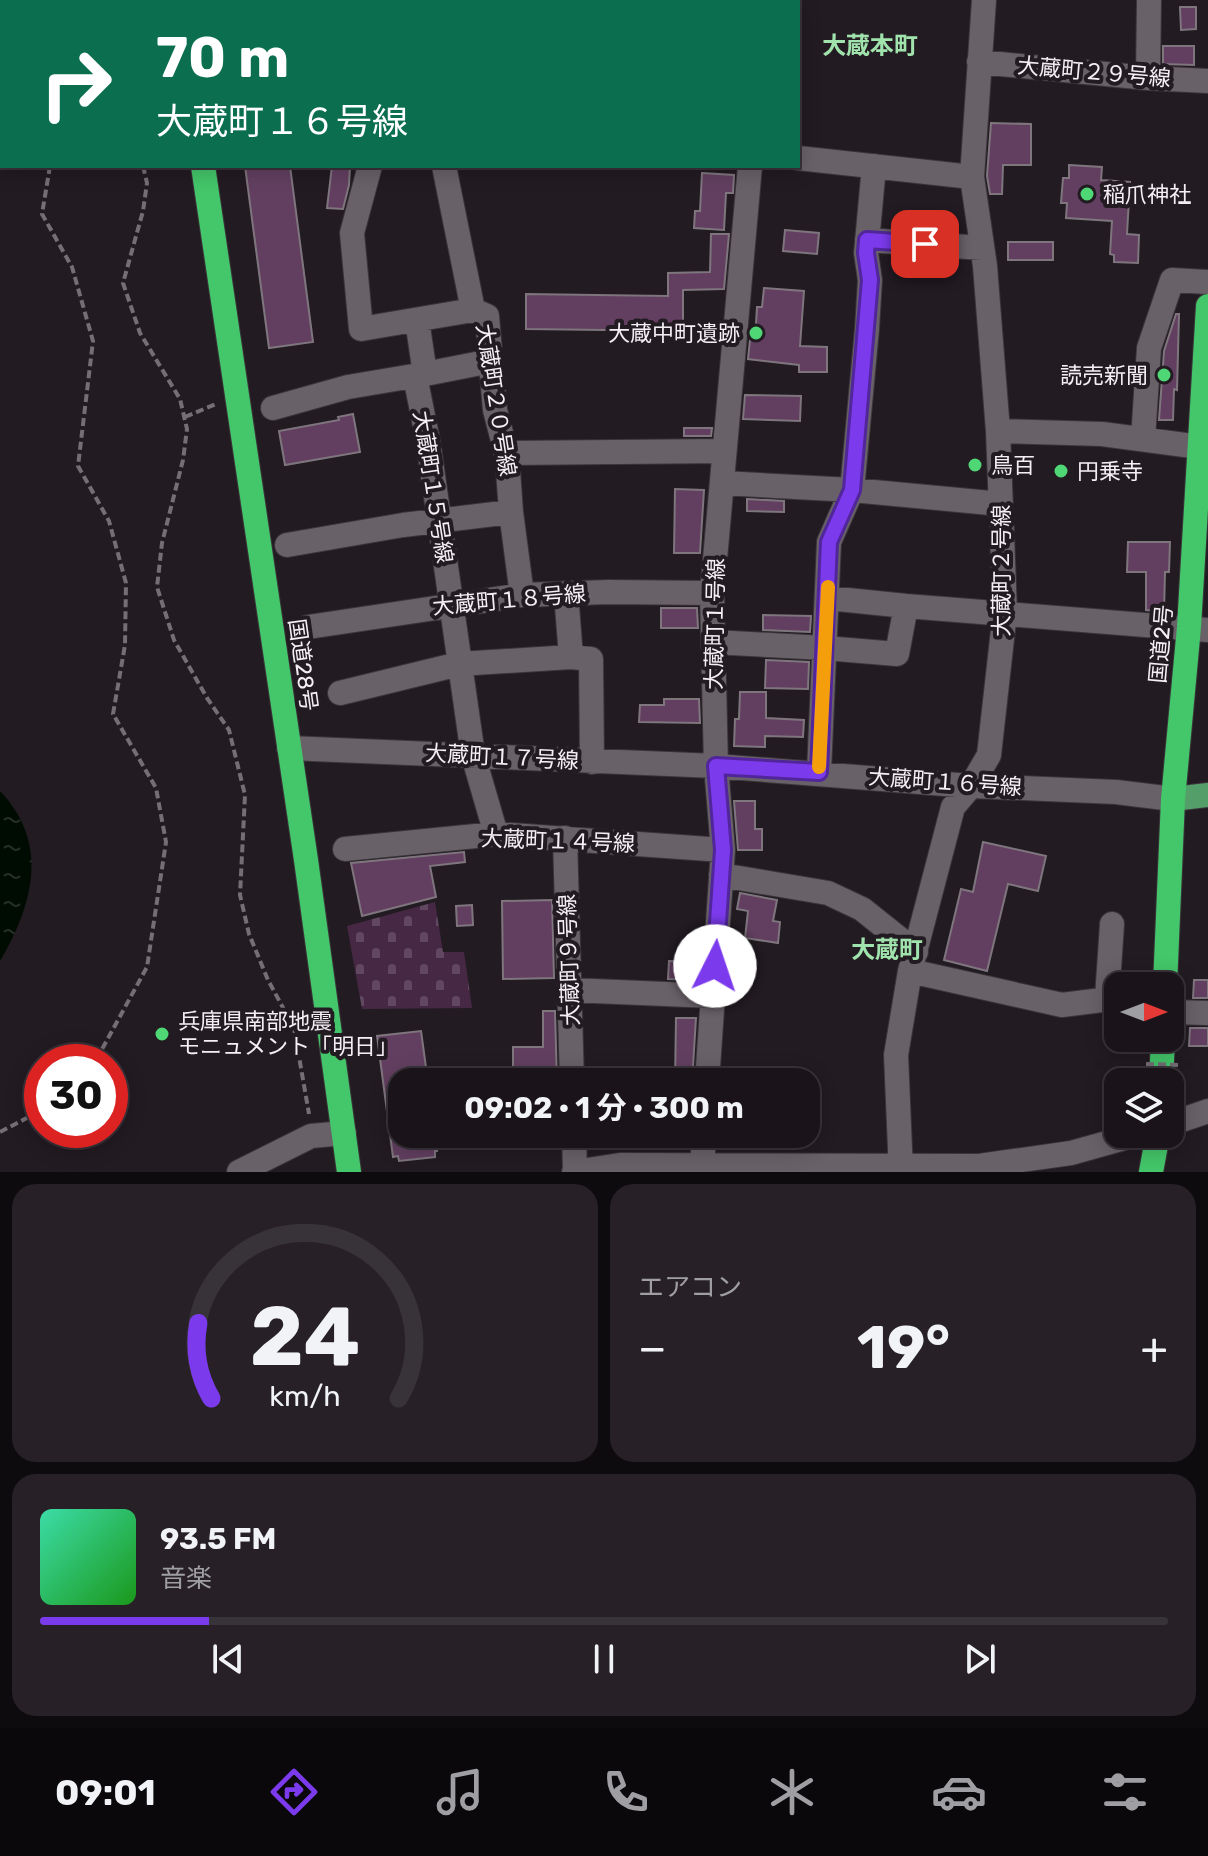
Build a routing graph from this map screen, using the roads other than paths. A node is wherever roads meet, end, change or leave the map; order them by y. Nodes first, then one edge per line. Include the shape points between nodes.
1 (984, 0) edge
2 (1149, 0) edge
3 (979, 62) junction
4 (1148, 78) junction
5 (1208, 81) edge
6 (800, 158) edge
7 (874, 166) junction
8 (203, 168) edge
9 (369, 168) edge
10 (444, 168) edge
11 (750, 168) edge
12 (972, 177) junction
13 (867, 240) junction
14 (982, 248) junction
15 (1208, 282) edge
16 (1208, 306) edge
17 (473, 310) junction
18 (417, 320) junction
19 (491, 361) junction
20 (420, 375) junction
21 (273, 408) dead end
22 (998, 431) junction
23 (1143, 439) junction
24 (1200, 447) junction
25 (724, 451) junction
26 (506, 453) junction
27 (722, 483) junction
28 (852, 490) junction
29 (1001, 504) junction
30 (511, 512) junction
31 (440, 521) junction
32 (287, 545) dead end
33 (566, 593) junction
34 (712, 593) junction
35 (522, 595) junction
36 (828, 598) junction
37 (450, 603) junction
38 (906, 606) junction
39 (1005, 612) junction
40 (308, 627) dead end
41 (1198, 628) edge
42 (713, 642) junction
43 (825, 648) junction
44 (571, 657) junction
45 (459, 664) junction
46 (340, 693) dead end
47 (289, 748) junction
48 (473, 755) junction
49 (592, 762) junction
50 (716, 766) junction
51 (819, 772) junction
52 (971, 786) junction
53 (1208, 795) edge
54 (1173, 799) junction
55 (496, 834) junction
56 (565, 838) junction
57 (345, 849) dead end
58 (723, 850) junction
59 (721, 875) junction
60 (1112, 924) dead end
61 (913, 961) junction
62 (1112, 972) edge
63 (1166, 972) edge
64 (570, 990) junction
65 (713, 996) junction
66 (1104, 999) edge
67 (1184, 1012) edge
68 (1208, 1013) edge
69 (572, 1068) edge
70 (708, 1068) edge
71 (1208, 1111) edge
72 (1184, 1119) edge
73 (344, 1133) junction
74 (1104, 1144) edge
75 (574, 1148) edge
76 (703, 1148) edge
77 (1155, 1148) edge
78 (702, 1168) edge
79 (901, 1169) edge
80 (239, 1172) edge
81 (349, 1172) edge
82 (574, 1172) edge
83 (1151, 1172) edge

1 - 3 street, 大蔵町２号線
2 - 4 street
3 - 4 street, 大蔵町２９号線
3 - 12 street, 大蔵町２号線
4 - 5 street, 大蔵町２９号線
6 - 7 street
7 - 12 street
7 - 13 street
8 - 47 highway, 国道28号
9 - 18 street via 352,233 361,329
10 - 17 street, 大蔵町２０号線
11 - 25 street, 大蔵町１号線
12 - 14 street, 大蔵町２号線
13 - 14 street
13 - 28 street via 870,280
14 - 22 street, 大蔵町２号線
15 - 23 street via 1172,280 1149,348
16 - 24 highway, 国道2号
17 - 18 street
17 - 19 street, 大蔵町２０号線 via 487,316
18 - 20 street, 大蔵町１５号線
19 - 20 street
19 - 26 street, 大蔵町２０号線
20 - 21 street via 348,387
20 - 31 street, 大蔵町１５号線
22 - 23 street
22 - 29 street, 大蔵町２号線
23 - 24 street
24 - 41 highway, 国道2号
25 - 26 street
25 - 27 street, 大蔵町１号線
26 - 30 street, 大蔵町２０号線
27 - 28 street
27 - 34 street, 大蔵町１号線
28 - 29 street
28 - 36 street via 829,542
29 - 39 street, 大蔵町２号線
30 - 31 street
30 - 35 street, 大蔵町２０号線
31 - 32 street
31 - 37 street, 大蔵町１５号線
33 - 34 street, 大蔵町１８号線
33 - 35 street, 大蔵町１８号線
33 - 44 street
34 - 42 street, 大蔵町１号線
35 - 37 street, 大蔵町１８号線
36 - 38 street
36 - 43 street
37 - 40 street, 大蔵町１８号線
37 - 45 street, 大蔵町１５号線
38 - 39 street
38 - 43 street via 897,654
39 - 41 street
39 - 52 street, 大蔵町２号線 via 989,755
41 - 54 highway, 国道2号
42 - 43 street
42 - 50 street, 大蔵町１号線
43 - 51 street
44 - 45 street
44 - 49 street via 591,659
45 - 46 street
45 - 48 street, 大蔵町１５号線
47 - 48 street, 大蔵町１７号線
47 - 73 highway, 国道28号
48 - 49 street, 大蔵町１７号線
48 - 55 street, 大蔵町１５号線
49 - 50 street, 大蔵町１７号線
50 - 51 street, 大蔵町１６号線
50 - 58 street, 大蔵町１号線
51 - 52 street, 大蔵町１６号線
52 - 54 street, 大蔵町１６号線
52 - 61 street, 大蔵町２号線 via 953,807
53 - 54 main road
54 - 63 highway, 国道2号
55 - 56 street, 大蔵町１４号線
55 - 57 street, 大蔵町１４号線
56 - 58 street, 大蔵町１４号線
56 - 64 street, 大蔵町９号線
58 - 59 street, 大蔵町１号線
59 - 61 street via 828,893 862,909
59 - 65 street, 大蔵町１号線
60 - 62 street
61 - 66 street via 1030,1000 1062,1005
61 - 79 street, 大蔵町２号線 via 896,1055
64 - 65 street
64 - 69 street, 大蔵町９号線
65 - 70 street, 大蔵町１号線
67 - 68 street
71 - 72 street
73 - 80 street via 311,1136
73 - 81 highway, 国道28号
74 - 79 street via 979,1166
75 - 82 street
76 - 78 street
77 - 83 highway
78 - 79 street
78 - 82 street via 620,1165

